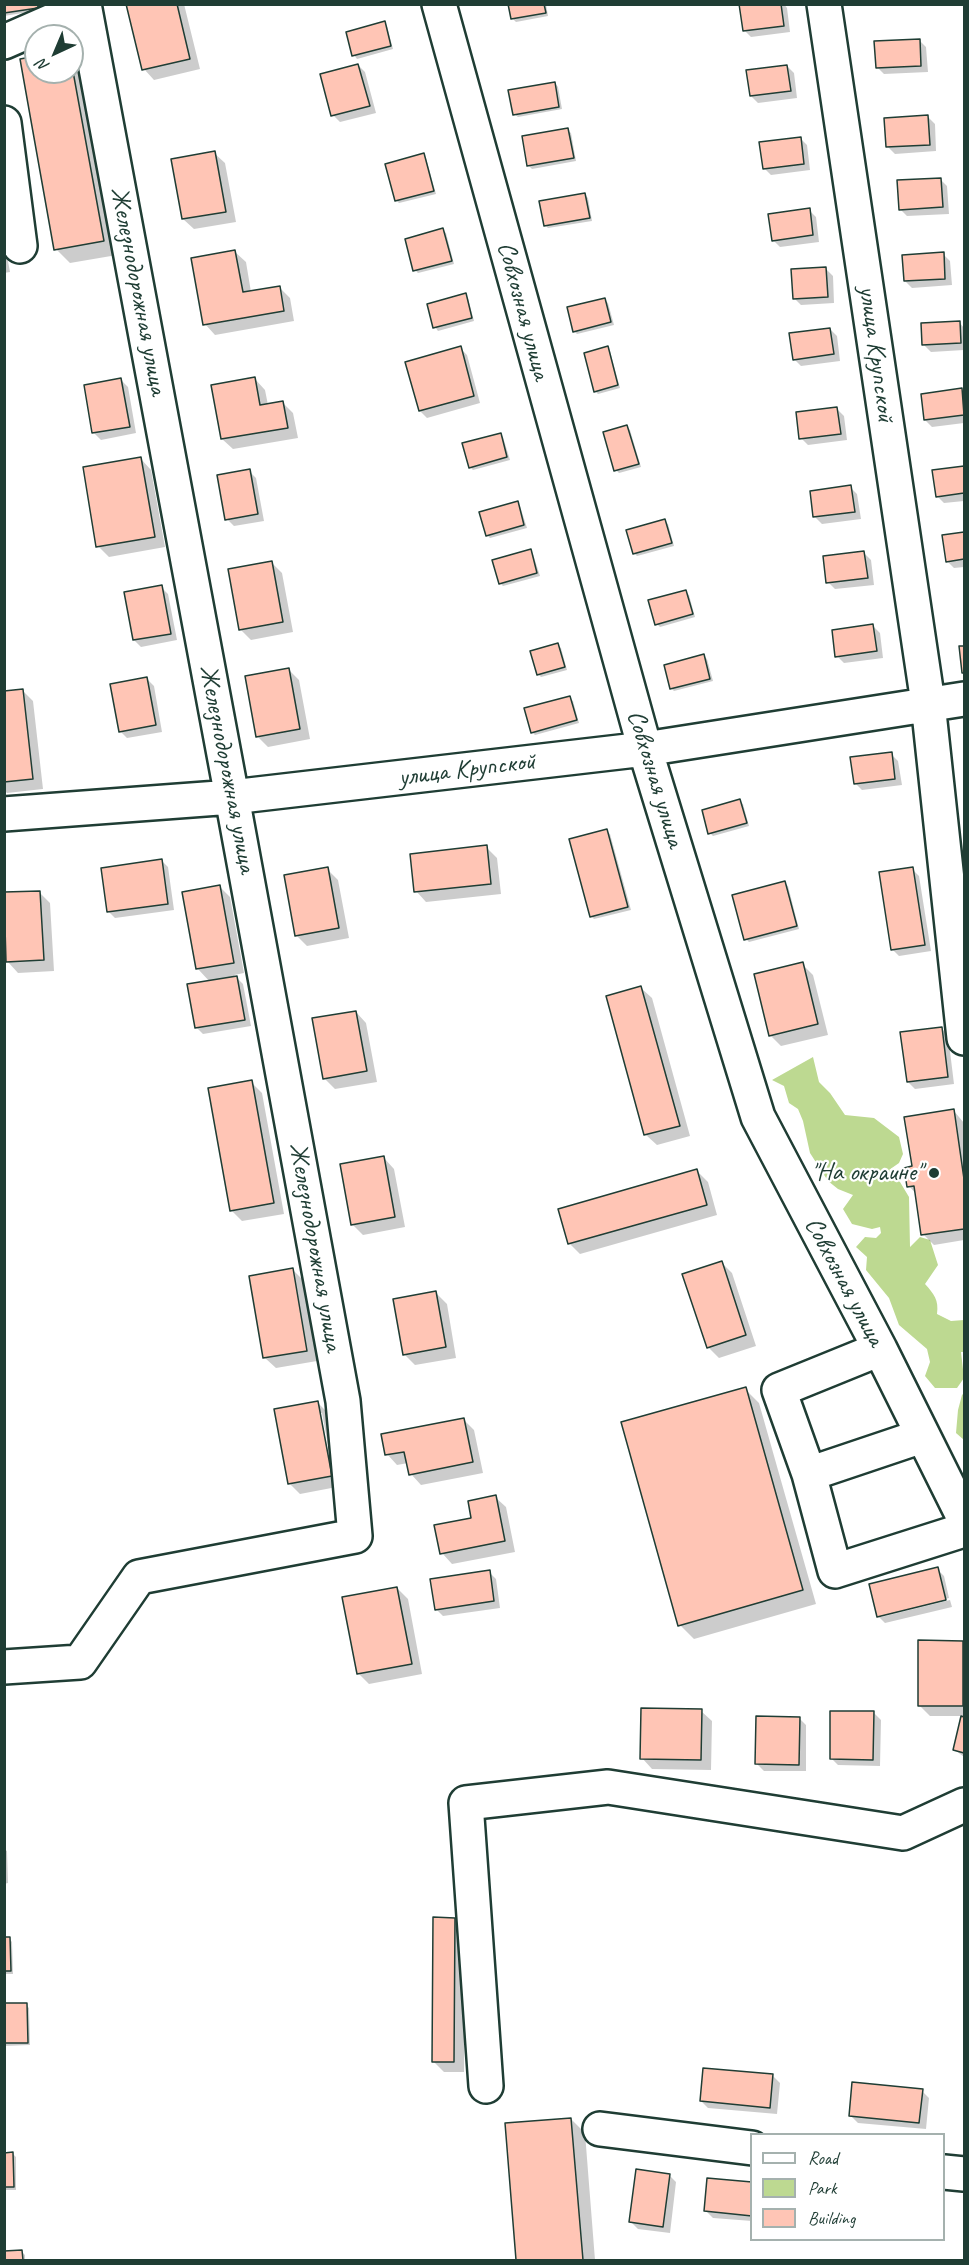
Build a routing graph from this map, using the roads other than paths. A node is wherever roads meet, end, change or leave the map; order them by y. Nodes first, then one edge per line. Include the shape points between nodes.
1 (439, 4) edge
2 (824, 4) edge
3 (84, 6) edge
4 (4, 42) edge
5 (4, 123) edge
6 (20, 246) dead end
7 (964, 699) edge
8 (928, 703) junction
9 (645, 749) junction
10 (232, 797) junction
11 (4, 814) edge
12 (964, 1038) edge
13 (880, 1349) junction
14 (922, 1436) junction
15 (809, 1474) junction
16 (964, 1518) edge
17 (964, 1530) edge
18 (4, 1667) edge
19 (964, 1805) edge
20 (486, 2086) dead end
21 (600, 2129) dead end
22 (750, 2148) edge
23 (945, 2172) edge
24 (964, 2174) edge

1 - 9 street, Совхозная улица
2 - 8 street, улица Крупской
3 - 4 street
3 - 10 street, Железнодорожная улица
5 - 6 street
7 - 8 street, улица Крупской
8 - 9 street, улица Крупской
8 - 12 street, улица Крупской
9 - 10 street, улица Крупской
9 - 13 street, Совхозная улица via 758,1117
10 - 11 street, улица Крупской
10 - 18 street, Железнодорожная улица via 343,1401 355,1536 139,1577 80,1662
13 - 14 street, Совхозная улица
13 - 15 street via 779,1390
14 - 15 street
14 - 16 street, Совхозная улица
15 - 17 street via 835,1571
19 - 20 street via 903,1833 608,1787 466,1803
21 - 22 street
23 - 24 street

